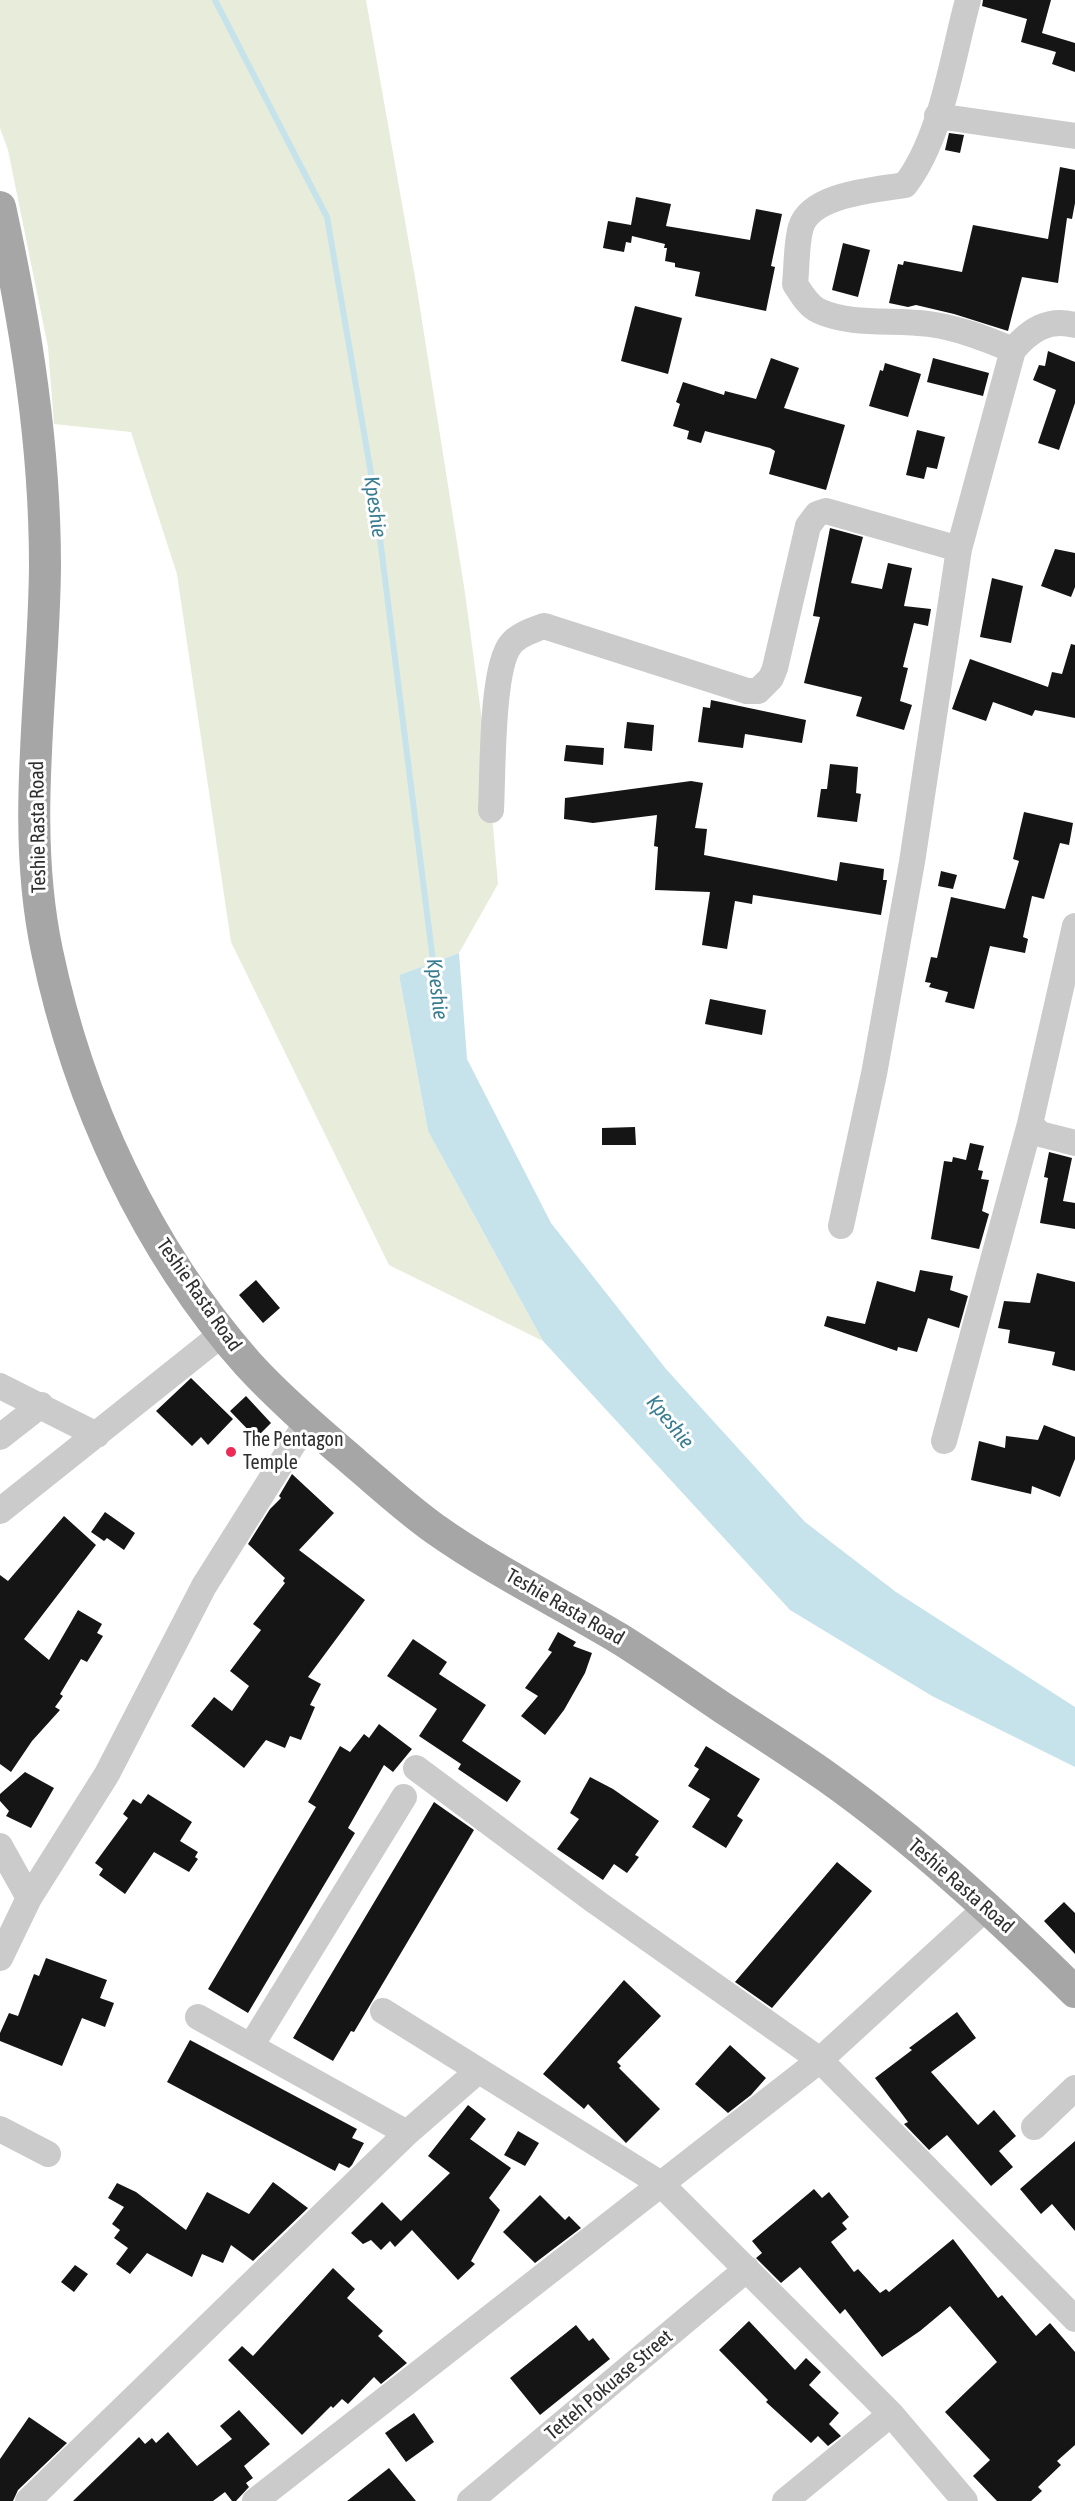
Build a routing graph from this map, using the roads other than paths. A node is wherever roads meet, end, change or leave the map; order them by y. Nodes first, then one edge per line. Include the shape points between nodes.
1 (968, 0) edge
2 (937, 116) junction
3 (1075, 136) edge
4 (0, 207) edge
5 (1075, 325) edge
6 (1013, 350) junction
7 (959, 549) junction
8 (491, 810) dead end
9 (1075, 926) edge
10 (1030, 1124) junction
11 (1075, 1143) edge
12 (841, 1226) dead end
13 (222, 1334) junction
14 (0, 1386) edge
15 (40, 1406) junction
16 (308, 1422) junction
17 (97, 1435) junction
18 (0, 1437) edge
19 (944, 1441) dead end
20 (0, 1511) edge
21 (416, 1768) dead end
22 (404, 1797) dead end
23 (0, 1846) edge
24 (29, 1899) junction
25 (988, 1906) junction
26 (0, 1958) edge
27 (1075, 1992) edge
28 (383, 2011) dead end
29 (198, 2017) dead end
30 (251, 2046) junction
31 (820, 2060) junction
32 (478, 2071) junction
33 (1075, 2088) edge
34 (1034, 2127) dead end
35 (0, 2129) edge
36 (407, 2133) junction
37 (48, 2154) dead end
38 (661, 2184) junction
39 (747, 2269) junction
40 (1075, 2319) edge
41 (891, 2414) junction
42 (28, 2501) edge
43 (255, 2501) edge
44 (470, 2501) edge
45 (785, 2501) edge
46 (965, 2501) edge

1 - 2 street
2 - 3 street
2 - 6 street via 917,169 905,185 832,199 815,207 801,226 795,284 818,310 841,317 929,324 963,331
4 - 13 main road, Teshie Rasta Road via 29,355 43,485 45,566 34,832 45,941 69,1041 103,1130 169,1259
5 - 6 street via 1060,321 1038,327
6 - 7 street
7 - 8 street via 826,512 818,514 808,526 775,668 758,691 747,691 544,626 528,633 511,644 499,670
7 - 12 street via 912,862 874,1074
9 - 10 street
10 - 11 street via 1040,1134
10 - 19 street
13 - 16 main road, Teshie Rasta Road
13 - 17 street
14 - 15 street
15 - 17 street
15 - 18 street
16 - 24 street via 204,1586 107,1774
16 - 25 main road, Teshie Rasta Road via 434,1528 625,1643 827,1777
17 - 20 street
21 - 31 street via 596,1902
22 - 30 street
23 - 24 street
24 - 26 street
25 - 27 main road, Teshie Rasta Road
25 - 31 street
28 - 32 street
29 - 30 street
30 - 36 street
31 - 38 street
31 - 40 street
32 - 36 street
32 - 38 street
33 - 34 street
35 - 37 street
36 - 42 street
38 - 39 street
38 - 43 street
39 - 41 street
39 - 44 street, Tetteh Pokuase Street
41 - 45 street
41 - 46 street

